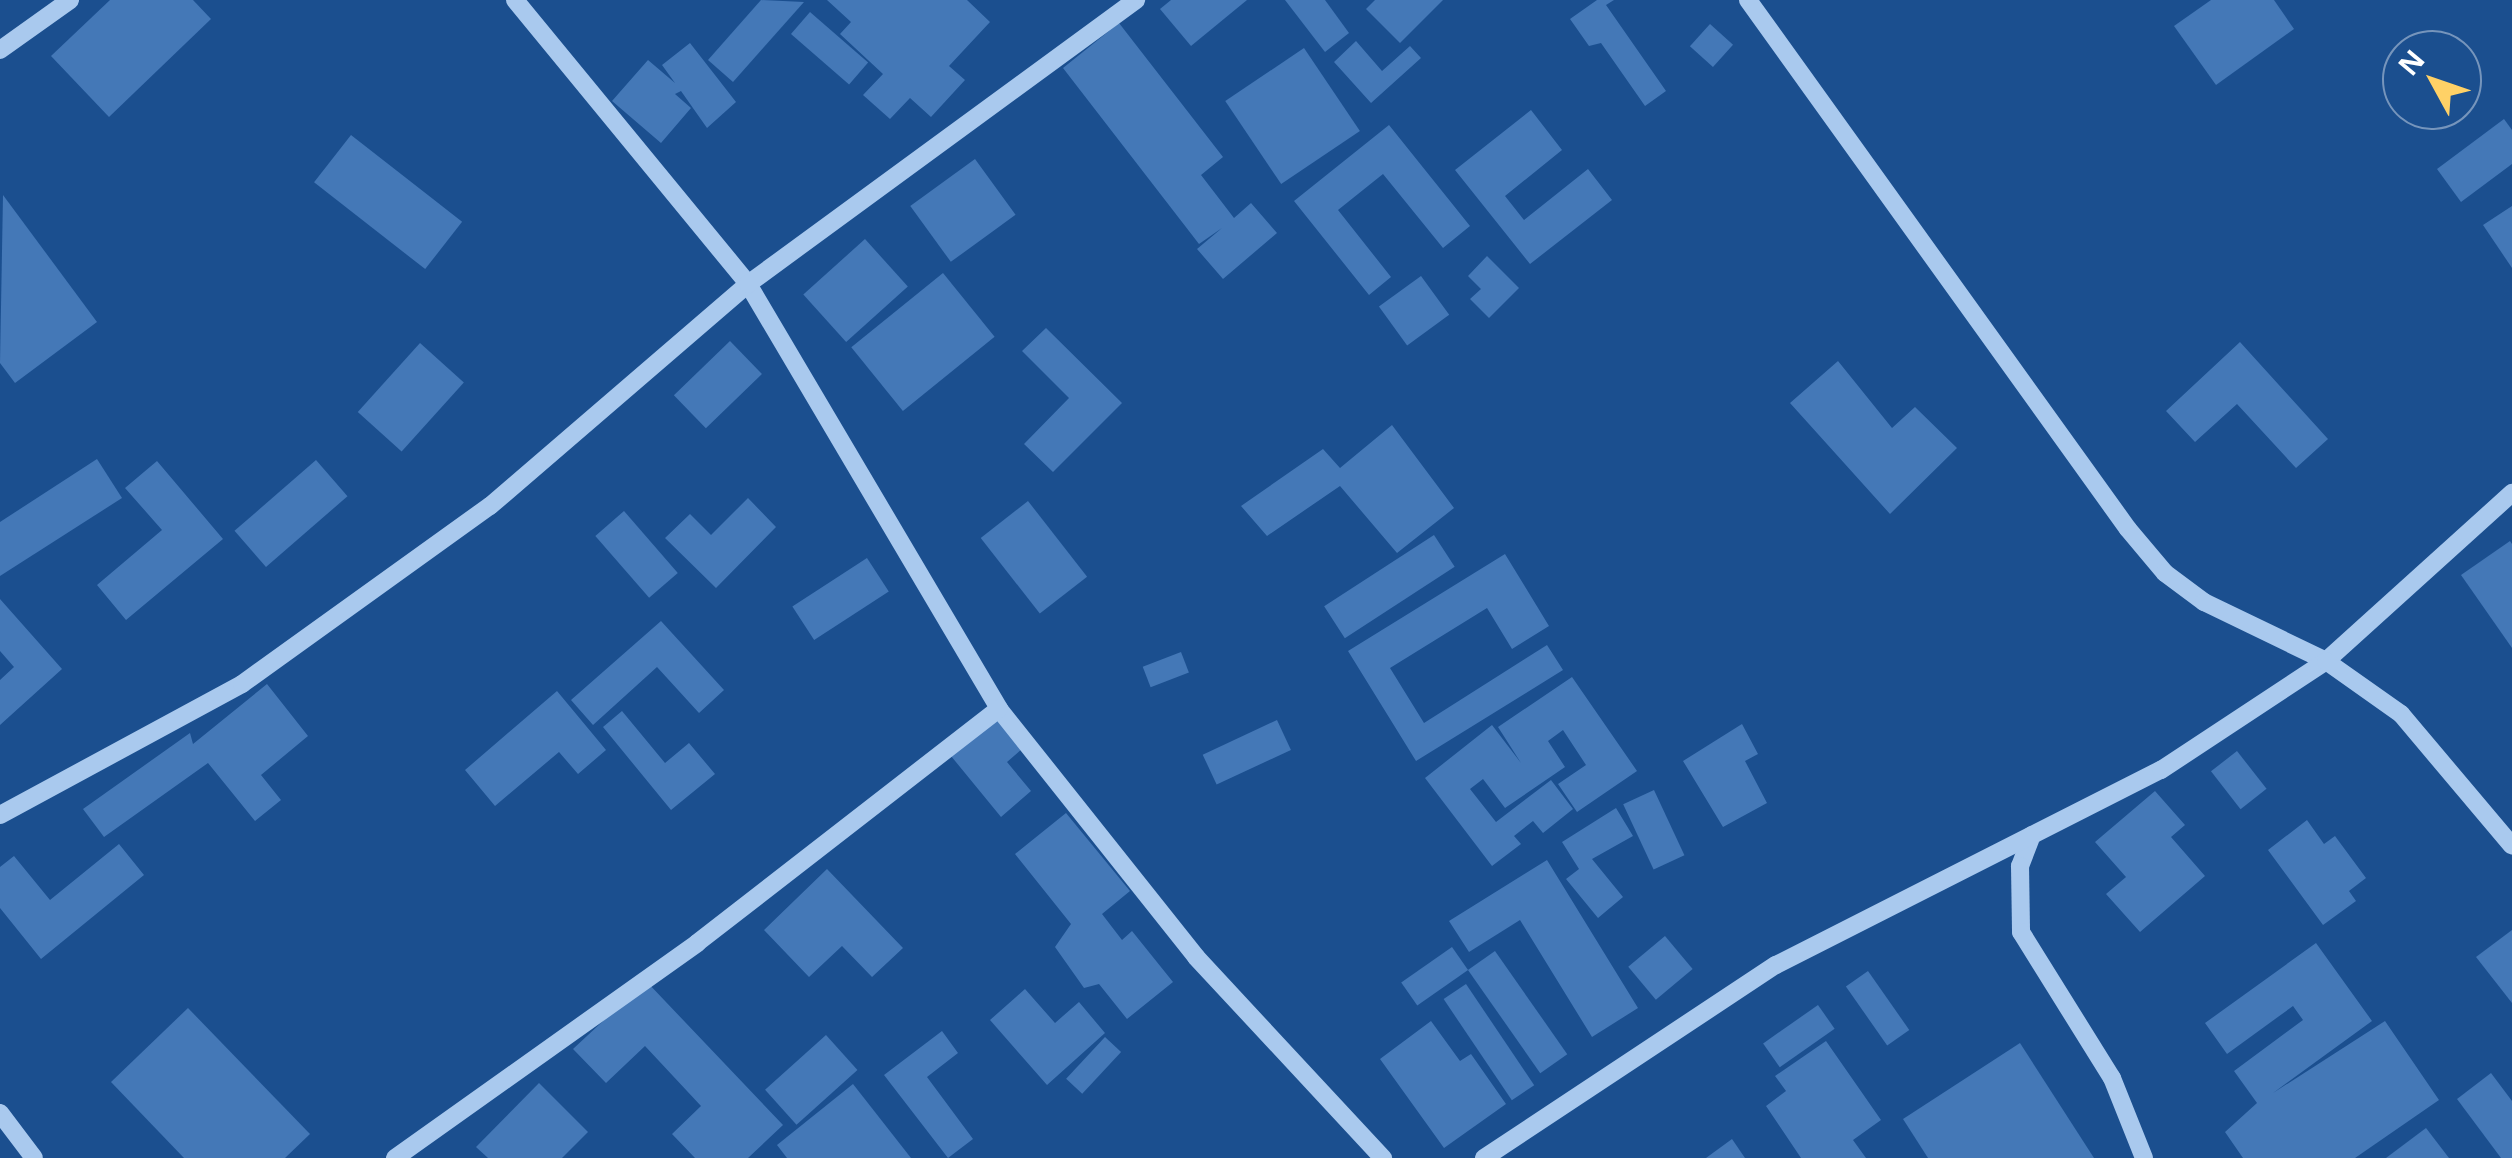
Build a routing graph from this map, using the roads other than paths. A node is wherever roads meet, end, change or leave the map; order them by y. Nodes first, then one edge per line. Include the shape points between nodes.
1 (70, 0) edge
2 (515, 0) edge
3 (1136, 0) edge
4 (1748, 0) edge
5 (0, 50) edge
6 (748, 284) junction
7 (2512, 493) edge
8 (2326, 661) junction
9 (999, 709) junction
10 (0, 815) edge
11 (2032, 835) junction
12 (2512, 846) edge
13 (0, 1114) edge
14 (34, 1158) edge
15 (395, 1158) edge
16 (1383, 1158) edge
17 (1484, 1158) edge
18 (2144, 1158) edge

1 - 5 street
2 - 6 street
3 - 6 street
4 - 8 street via 2165,572 2204,602
6 - 9 street
6 - 10 street via 490,506 257,673
7 - 8 street
8 - 11 street via 2161,770
8 - 12 street via 2402,714
9 - 15 street via 790,874
9 - 16 street via 1196,957
11 - 17 street via 1776,965
11 - 18 street via 2020,866 2021,932 2112,1078
13 - 14 street

